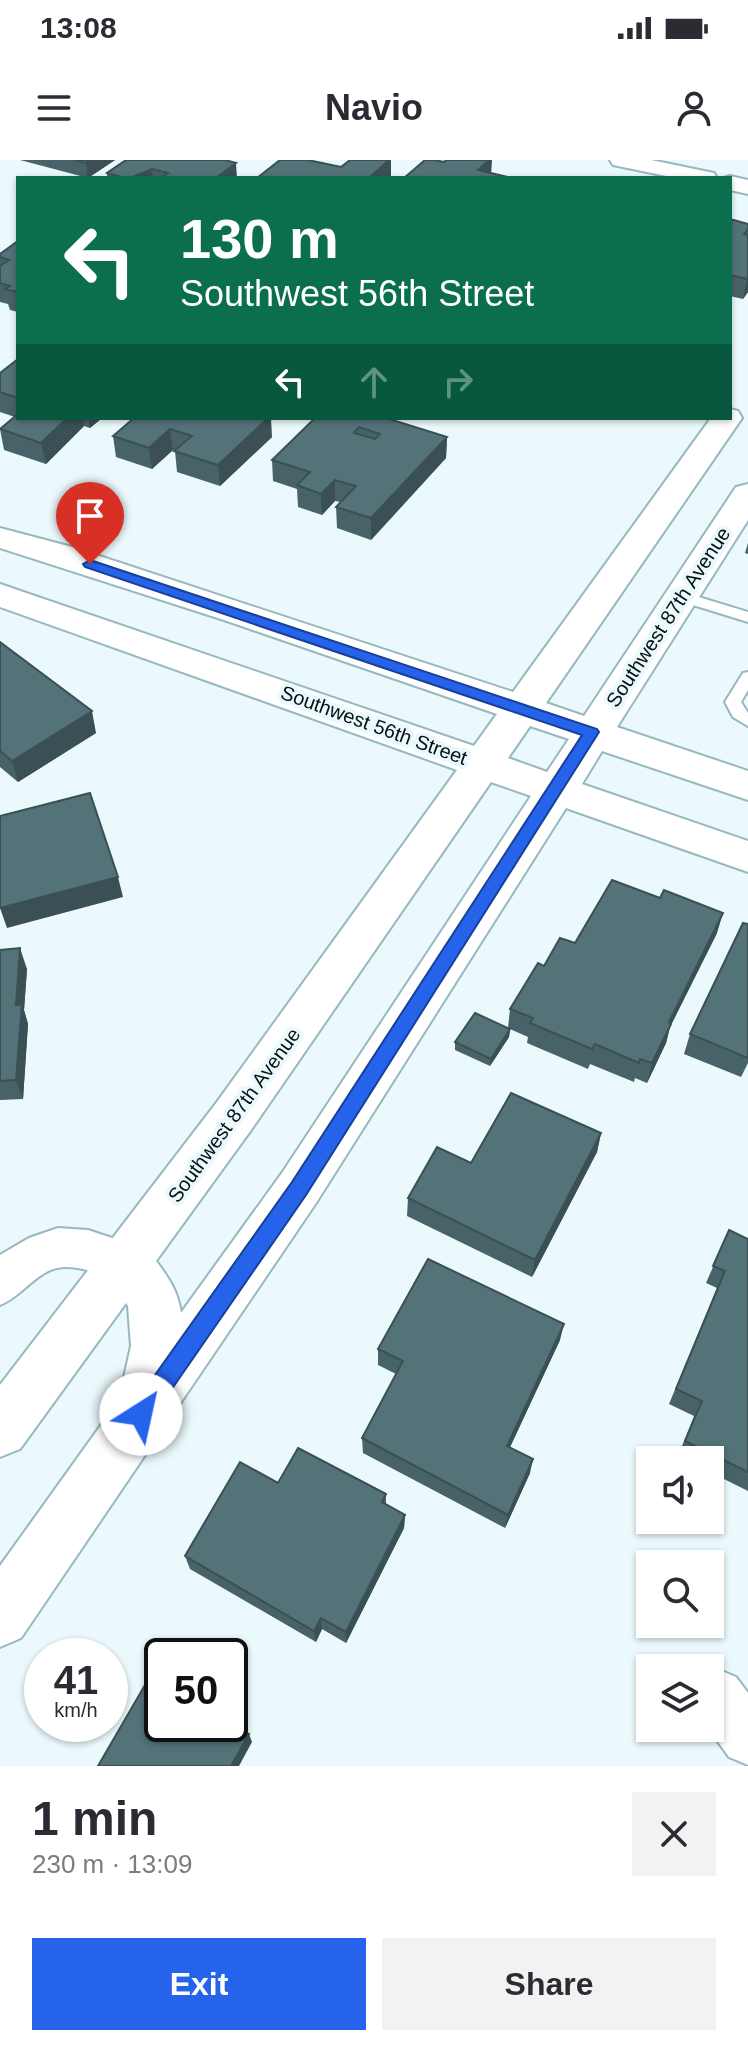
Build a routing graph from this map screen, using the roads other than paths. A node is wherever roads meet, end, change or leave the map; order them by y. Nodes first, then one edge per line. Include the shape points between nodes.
1 (621, 160) edge
2 (697, 176) edge
3 (727, 420) edge
4 (748, 494) edge
5 (0, 538) edge
6 (0, 595) edge
7 (682, 597) junction
8 (748, 617) edge
9 (748, 677) edge
10 (521, 708) junction
11 (748, 721) edge
12 (591, 732) junction
13 (483, 764) junction
14 (748, 786) edge
15 (556, 789) junction
16 (748, 857) edge
17 (126, 1262) junction
18 (0, 1284) edge
19 (141, 1414) junction
20 (0, 1430) edge
21 (0, 1617) edge
22 (724, 1705) edge
23 (748, 1738) edge

1 - 2 street
3 - 10 main road, Southwest 87th Avenue
4 - 7 main road, Southwest 87th Avenue
5 - 10 main road
6 - 13 main road, Southwest 56th Street
7 - 8 lane
7 - 12 main road, Southwest 87th Avenue
9 - 11 lane via 733,702
10 - 12 main road
10 - 13 main road, Southwest 87th Avenue
12 - 14 main road
12 - 15 main road, Southwest 87th Avenue
13 - 15 main road, Southwest 56th Street
13 - 17 main road, Southwest 87th Avenue
15 - 16 main road, Southwest 56th Street
15 - 19 main road, Southwest 87th Avenue via 299,1188
17 - 18 street via 92,1249 45,1250 23,1261
17 - 19 main road via 153,1298 158,1346
17 - 20 main road, Southwest 87th Avenue
19 - 21 main road, Southwest 87th Avenue
22 - 23 street

